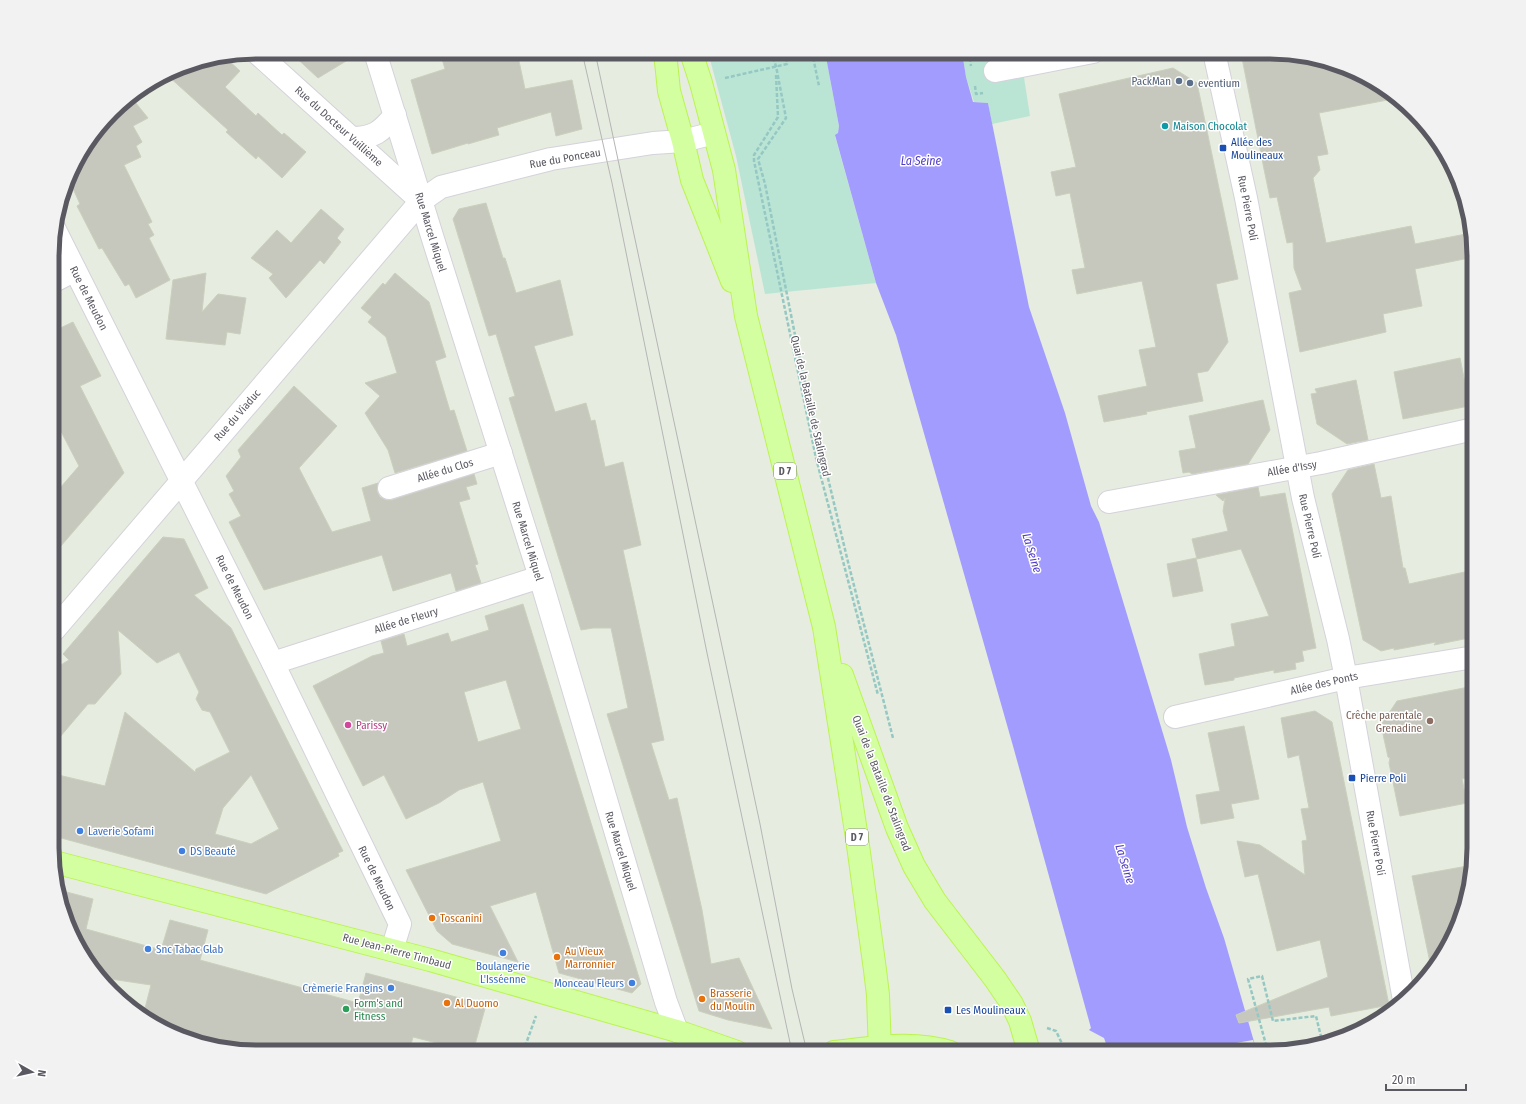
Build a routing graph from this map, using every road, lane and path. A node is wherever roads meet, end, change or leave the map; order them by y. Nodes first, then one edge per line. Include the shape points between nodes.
1 (264, 59) edge
2 (377, 59) edge
3 (666, 59) edge
4 (693, 59) edge
5 (774, 59) edge
6 (786, 59) edge
7 (814, 59) edge
8 (1057, 59) edge
9 (1216, 59) edge
10 (776, 66) junction
11 (995, 71) dead end
12 (718, 79) dead end
13 (820, 86) dead end
14 (395, 115) junction
15 (714, 133) junction
16 (352, 138) junction
17 (683, 141) junction
18 (421, 201) junction
19 (60, 239) edge
20 (75, 270) junction
21 (59, 278) edge
22 (746, 316) junction
23 (1467, 431) edge
24 (501, 453) junction
25 (1297, 467) junction
26 (181, 480) junction
27 (389, 488) dead end
28 (1109, 502) dead end
29 (540, 577) junction
30 (59, 624) edge
31 (824, 627) junction
32 (1467, 658) edge
33 (273, 663) junction
34 (1346, 678) junction
35 (878, 698) dead end
36 (1175, 717) dead end
37 (895, 744) dead end
38 (59, 863) edge
39 (392, 950) junction
40 (544, 993) junction
41 (1403, 993) edge
42 (1044, 1027) dead end
43 (677, 1031) junction
44 (1321, 1038) edge
45 (525, 1045) edge
46 (717, 1045) edge
47 (880, 1045) edge
48 (1027, 1045) edge
49 (1063, 1045) edge
50 (1266, 1045) edge

1 - 16 street, Rue du Docteur Vuillième
2 - 14 street, Rue Marcel Miquel
3 - 17 main road, Quai de la Bataille de Stalingrad / D 7 via 670,92
4 - 15 main road, Quai de la Bataille de Stalingrad / D 7
5 - 10 path, Quai de la Bataille de Stalingrad
6 - 10 path via 787,64
7 - 13 path
8 - 11 street
9 - 25 street, Rue Pierre Poli via 1246,198
10 - 12 path
10 - 35 path via 778,117 754,155 754,161 816,458
10 - 37 path, Quai de la Bataille de Stalingrad via 786,118 758,160 801,365
14 - 16 street via 376,133 365,138
14 - 18 street, Rue Marcel Miquel
15 - 17 street, Rue du Ponceau
15 - 22 main road, Quai de la Bataille de Stalingrad / D 7 via 724,170
16 - 18 street, Rue du Docteur Vuillième
17 - 18 street, Rue du Ponceau via 653,143 551,159 441,186
17 - 22 main road, Quai de la Bataille de Stalingrad / D 7 via 692,180
18 - 24 street, Rue Marcel Miquel
18 - 26 street, Rue du Viaduc
19 - 20 street, Rue de Meudon
20 - 21 street
20 - 26 street, Rue de Meudon
22 - 31 main road, Quai de la Bataille de Stalingrad / D 7
23 - 25 street, Allée d'Issy
24 - 27 street, Allée du Clos
24 - 29 street, Rue Marcel Miquel
25 - 28 street, Allée d'Issy
25 - 34 street, Rue Pierre Poli
26 - 30 street, Rue du Viaduc
26 - 33 street, Rue de Meudon
29 - 33 street, Allée de Fleury
29 - 43 street, Rue Marcel Miquel via 666,1002
31 - 47 main road, Quai de la Bataille de Stalingrad / D 7 via 858,838 878,995
31 - 48 main road, Quai de la Bataille de Stalingrad via 896,828 914,866 935,902 1012,1004
32 - 34 street, Allée des Ponts
33 - 39 street, Rue de Meudon via 400,924
34 - 36 street, Allée des Ponts
34 - 41 street, Rue Pierre Poli
38 - 39 main road, Rue Jean-Pierre Timbaud
39 - 40 main road, Rue Jean-Pierre Timbaud
40 - 43 main road, Rue Jean-Pierre Timbaud
40 - 45 path
42 - 49 path via 1056,1031
43 - 46 main road, Rue Jean-Pierre Timbaud
44 - 50 path via 1316,1016 1273,1021 1262,976 1248,979

